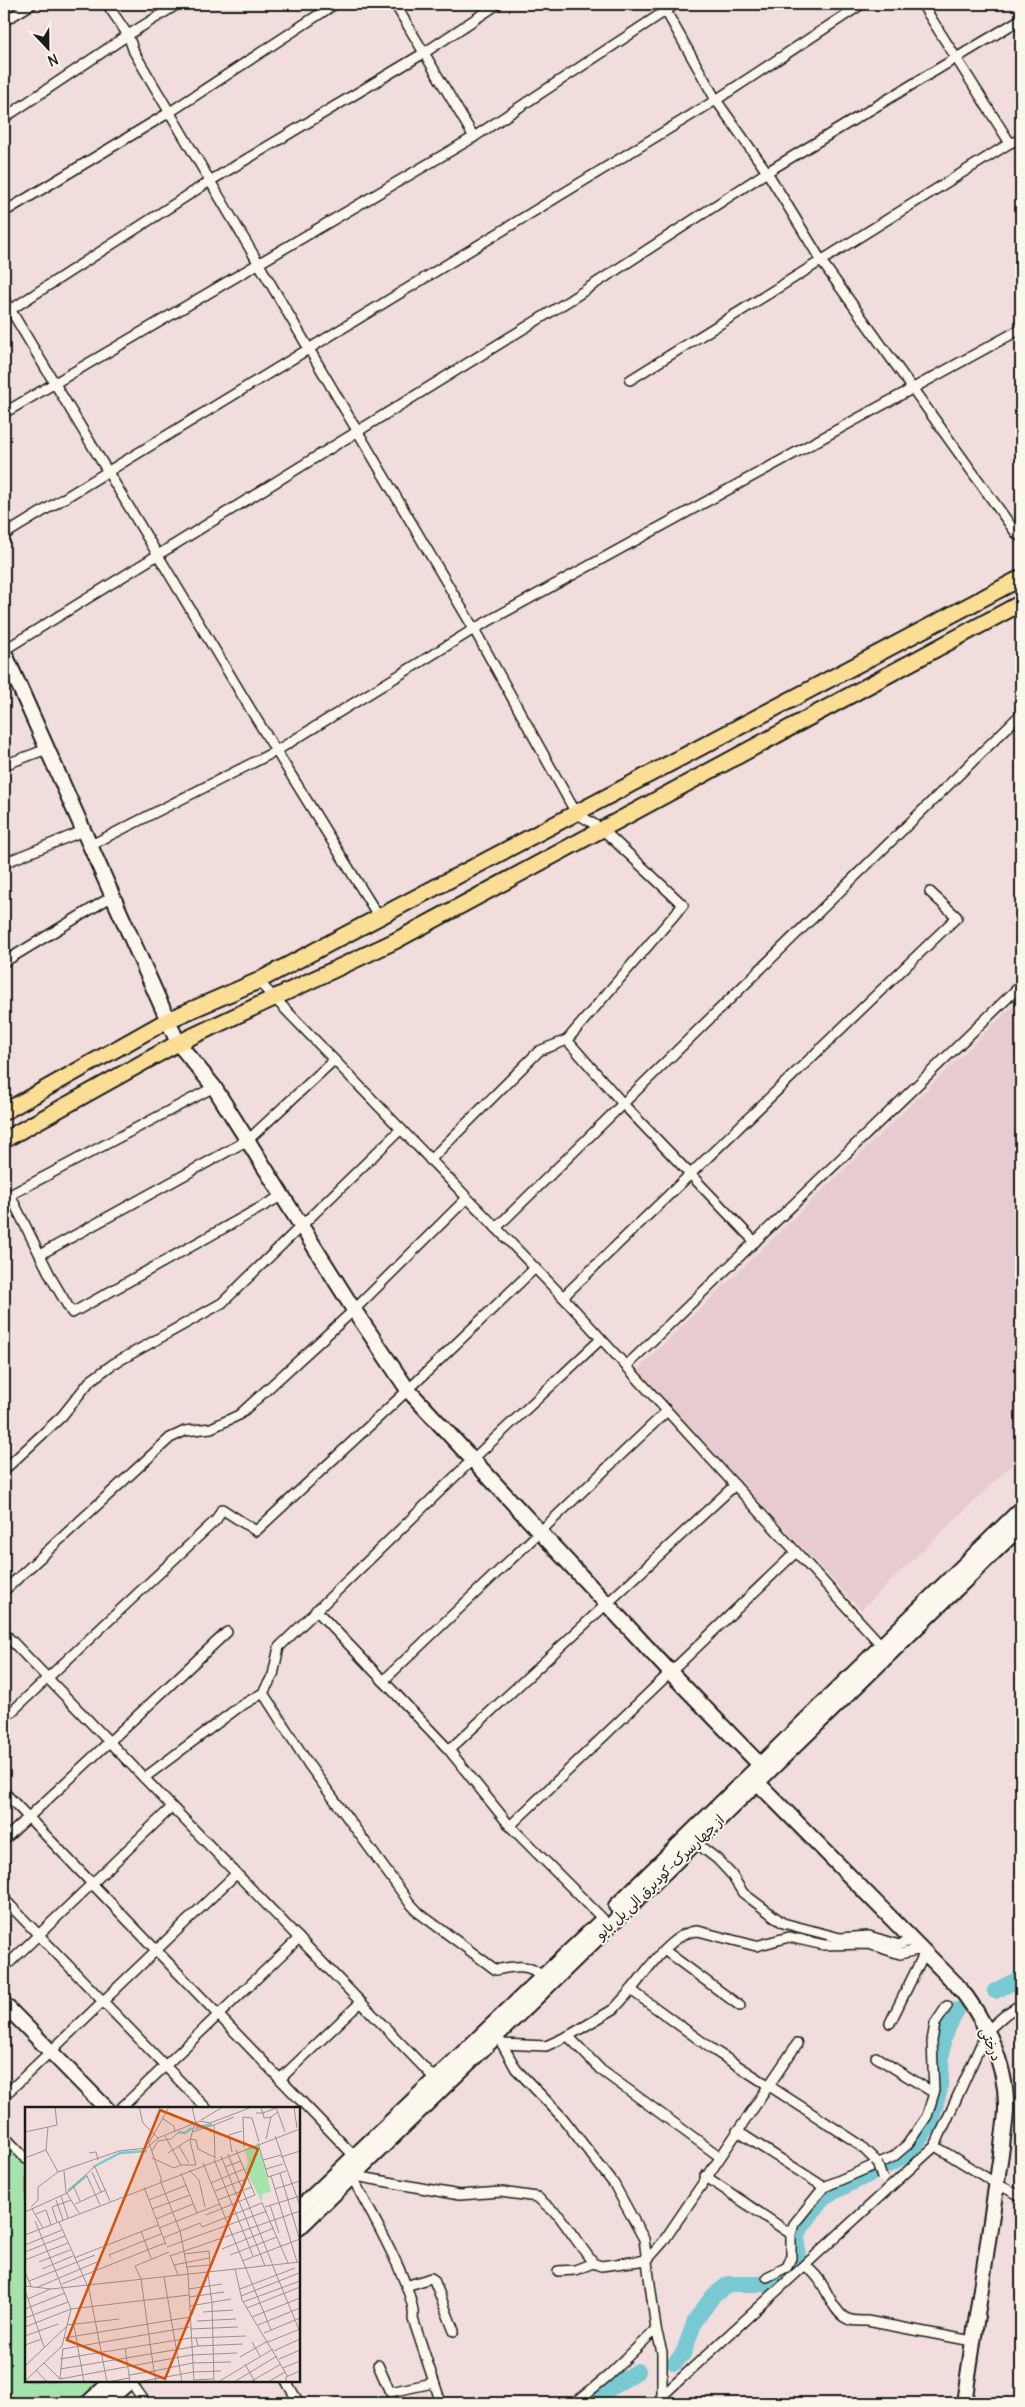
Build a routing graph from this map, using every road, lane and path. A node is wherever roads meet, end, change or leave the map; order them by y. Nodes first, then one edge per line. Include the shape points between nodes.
1 (32, 4) edge
2 (107, 4) edge
3 (178, 4) edge
4 (335, 4) edge
5 (395, 4) edge
6 (498, 4) edge
7 (676, 4) edge
8 (862, 4) edge
9 (922, 4) edge
10 (664, 7) edge
11 (1021, 19) edge
12 (4, 21) edge
13 (128, 35) junction
14 (424, 53) junction
15 (956, 58) junction
16 (716, 100) junction
17 (170, 112) junction
18 (4, 118) edge
19 (474, 137) junction
20 (1021, 140) edge
21 (1010, 143) junction
22 (767, 172) junction
23 (210, 181) junction
24 (4, 212) edge
25 (822, 262) junction
26 (258, 263) junction
27 (4, 299) edge
28 (7, 312) edge
29 (1021, 329) edge
30 (309, 349) junction
31 (630, 380) dead end
32 (55, 383) junction
33 (913, 389) junction
34 (4, 413) edge
35 (357, 432) junction
36 (108, 472) junction
37 (4, 535) edge
38 (1021, 537) edge
39 (158, 555) junction
40 (1021, 578) edge
41 (1021, 603) edge
42 (474, 630) junction
43 (4, 651) edge
44 (1021, 714) edge
45 (47, 749) junction
46 (276, 751) junction
47 (4, 765) edge
48 (576, 813) junction
49 (602, 829) junction
50 (83, 831) junction
51 (91, 846) junction
52 (4, 863) edge
53 (930, 892) dead end
54 (112, 897) junction
55 (379, 917) junction
56 (4, 962) edge
57 (258, 981) junction
58 (1021, 985) edge
59 (274, 998) junction
60 (166, 1021) junction
61 (567, 1040) junction
62 (178, 1043) junction
63 (334, 1060) junction
64 (214, 1087) junction
65 (624, 1105) junction
66 (4, 1112) edge
67 (401, 1129) junction
68 (4, 1140) edge
69 (248, 1140) junction
70 (430, 1160) junction
71 (691, 1173) junction
72 (283, 1195) junction
73 (467, 1198) junction
74 (302, 1224) junction
75 (496, 1228) junction
76 (755, 1242) junction
77 (41, 1254) junction
78 (534, 1268) junction
79 (563, 1297) junction
80 (354, 1310) junction
81 (602, 1339) junction
82 (626, 1366) junction
83 (408, 1390) junction
84 (667, 1411) junction
85 (472, 1460) junction
86 (4, 1470) edge
87 (735, 1485) junction
88 (1021, 1509) edge
89 (1021, 1526) edge
90 (540, 1533) junction
91 (796, 1552) junction
92 (4, 1591) edge
93 (607, 1603) junction
94 (316, 1610) junction
95 (227, 1632) dead end
96 (4, 1633) edge
97 (885, 1650) junction
98 (670, 1672) junction
99 (48, 1678) junction
100 (383, 1681) junction
101 (263, 1693) junction
102 (4, 1719) edge
103 (108, 1742) junction
104 (449, 1750) junction
105 (764, 1768) junction
106 (144, 1778) junction
107 (753, 1779) junction
108 (4, 1792) edge
109 (172, 1808) junction
110 (28, 1817) junction
111 (510, 1826) junction
112 (4, 1840) edge
113 (695, 1842) junction
114 (236, 1874) junction
115 (92, 1884) junction
116 (4, 1899) edge
117 (603, 1919) junction
118 (38, 1934) junction
119 (827, 1934) junction
120 (299, 1938) junction
121 (824, 1945) junction
122 (919, 1947) junction
123 (156, 1950) junction
124 (664, 1950) junction
125 (4, 1968) edge
126 (543, 1977) junction
127 (631, 1990) junction
128 (102, 2001) junction
129 (360, 2002) junction
130 (4, 2004) edge
131 (1020, 2005) edge
132 (740, 2006) dead end
133 (947, 2006) dead end
134 (218, 2015) junction
135 (890, 2023) dead end
136 (987, 2031) junction
137 (568, 2036) junction
138 (500, 2039) junction
139 (797, 2044) dead end
140 (51, 2052) junction
141 (876, 2057) dead end
142 (165, 2066) junction
143 (280, 2079) junction
144 (439, 2084) junction
145 (769, 2085) junction
146 (934, 2093) junction
147 (4, 2096) edge
148 (105, 2107) edge
149 (122, 2107) edge
150 (205, 2107) edge
151 (737, 2130) junction
152 (4, 2136) edge
153 (935, 2146) junction
154 (719, 2156) junction
155 (25, 2158) edge
156 (359, 2161) junction
157 (348, 2172) junction
158 (705, 2176) junction
159 (995, 2183) junction
160 (824, 2187) junction
161 (886, 2192) junction
162 (1021, 2196) edge
163 (300, 2206) edge
164 (300, 2208) edge
165 (310, 2218) junction
166 (300, 2227) edge
167 (791, 2234) junction
168 (647, 2260) junction
169 (593, 2263) junction
170 (805, 2266) junction
171 (558, 2271) dead end
172 (767, 2277) dead end
173 (406, 2286) junction
174 (656, 2329) junction
175 (454, 2331) dead end
176 (972, 2341) junction
177 (378, 2365) dead end
178 (111, 2382) edge
179 (129, 2382) edge
180 (131, 2382) edge
181 (287, 2382) edge
182 (433, 2383) junction
183 (660, 2400) edge
184 (88, 2403) edge
185 (105, 2403) edge
186 (146, 2403) edge
187 (299, 2403) edge
188 (441, 2403) edge
189 (575, 2403) edge
190 (964, 2403) edge

1 - 12 street
2 - 13 street
3 - 13 street
4 - 17 street
5 - 14 street
6 - 14 street
7 - 10 street
8 - 16 street
9 - 15 street
10 - 16 street
10 - 19 street
11 - 15 street
13 - 17 street via 134,52
13 - 18 street
14 - 19 street
14 - 23 street
15 - 21 street
15 - 22 street
16 - 22 street
16 - 30 street
17 - 23 street
17 - 24 street
19 - 26 street
20 - 21 street
21 - 25 street
22 - 25 street
22 - 35 street via 570,300
23 - 26 street
23 - 28 street
25 - 31 street
25 - 33 street
26 - 30 street
26 - 32 street
27 - 28 street
28 - 32 street
29 - 33 street
30 - 35 street
30 - 36 street
32 - 34 street
32 - 36 street
33 - 38 street
33 - 42 street
35 - 39 street
35 - 42 street
36 - 37 street
36 - 39 street
39 - 43 street
39 - 46 street
40 - 48 main road
41 - 49 main road
42 - 46 street
42 - 48 street
43 - 45 street
44 - 65 street
45 - 47 street
45 - 50 street
46 - 51 street
46 - 55 street
48 - 49 street
48 - 55 main road
49 - 59 main road via 395,942
49 - 61 street via 683,905
50 - 51 street
50 - 52 street
51 - 54 street
53 - 71 street via 957,917
54 - 56 street
54 - 60 street
55 - 57 main road
57 - 59 street
57 - 60 main road
58 - 76 street
59 - 62 main road
59 - 63 street
60 - 62 street
60 - 66 main road
61 - 65 street
61 - 70 street via 539,1051
62 - 64 street
62 - 68 main road
63 - 67 street
63 - 69 street
64 - 69 street
64 - 77 street via 10,1195
65 - 71 street
65 - 75 street
67 - 70 street
67 - 74 street
69 - 72 street
69 - 77 street
70 - 73 street
71 - 76 street
71 - 79 street
72 - 74 street
72 - 77 street via 72,1313
73 - 75 street
73 - 80 street
74 - 80 street
74 - 86 street via 222,1303 113,1364 90,1381 62,1416
75 - 78 street
76 - 82 street
78 - 79 street
78 - 83 street
79 - 81 street
80 - 83 street
80 - 92 street via 239,1415 211,1428 185,1431 170,1438
81 - 82 street
81 - 85 street
82 - 84 street
83 - 85 street
83 - 99 street via 256,1531 222,1509 216,1520
84 - 87 street
84 - 90 street
85 - 90 street
85 - 94 street
87 - 91 street
87 - 93 street
88 - 97 street, از جهارسرک-کودبرق الی پل بایو
89 - 97 street, از جهارسرک-کودبرق الی پل بایو
90 - 93 street
90 - 100 street
91 - 97 street
91 - 98 street
93 - 98 street
93 - 104 street
94 - 100 street
94 - 101 street via 279,1647 273,1675
95 - 103 street
96 - 99 street
97 - 105 street, از جهارسرک-کودبرق الی پل بایو
98 - 105 street
98 - 111 street
99 - 102 street
99 - 103 street
100 - 104 street
101 - 106 street
101 - 126 street via 309,1764 419,1913 496,1970 527,1966
103 - 106 street
103 - 110 street
104 - 111 street
105 - 107 street, از جهارسرک-کودبرق الی پل بایو
106 - 109 street
107 - 113 street, از جهارسرک-کودبرق الی پل بایو
107 - 117 street, از جهارسرک-کودبرق الی پل بایو
107 - 122 street, درختی
108 - 110 street
109 - 114 street
109 - 115 street
110 - 112 street
110 - 115 street
111 - 117 street
113 - 119 street via 717,1859 743,1893 783,1923
113 - 138 street, از جهارسرک-کودبرق الی پل بایو
114 - 120 street
114 - 123 street
115 - 118 street
115 - 123 street
116 - 118 street
117 - 126 street, از جهارسرک-کودبرق الی پل بایو
118 - 125 street
118 - 128 street
119 - 121 street
119 - 122 street via 840,1938 869,1936
120 - 129 street
120 - 134 street
121 - 122 street via 869,1944 900,1954
121 - 124 street via 789,1937 756,1946 689,1931
122 - 135 street
122 - 136 street, درختی via 969,1998
123 - 128 street
123 - 134 street
124 - 127 street
124 - 132 street
126 - 144 street, از جهارسرک-کودبرق الی پل بایو
127 - 137 street via 614,2009
127 - 145 street via 712,2049
128 - 140 street
128 - 142 street
129 - 143 street
129 - 144 street
130 - 140 street
131 - 136 street
133 - 146 street via 935,2024 932,2041
134 - 142 street
134 - 143 street
136 - 153 street
136 - 159 street, درختی via 1001,2069 1006,2107
137 - 138 street via 546,2046
137 - 154 street via 601,2070
138 - 144 street, از جهارسرک-کودبرق الی پل بایو
138 - 168 street via 516,2069 562,2117 614,2184 644,2239
139 - 145 street
140 - 147 street
140 - 148 street
141 - 146 street
142 - 149 street
142 - 150 street
143 - 156 street
144 - 156 street, از جهارسرک-کودبرق الی پل بایو
145 - 151 street
145 - 161 street, bridge via 859,2144 876,2162
146 - 160 street via 927,2116 893,2157
151 - 154 street
151 - 160 street
152 - 155 street
153 - 159 street
153 - 161 street
154 - 158 street
156 - 157 street, از جهارسرک-کودبرق الی پل بایو
157 - 163 street, از جهارسرک-کودبرق الی پل بایو
157 - 165 street, از جهارسرک-کودبرق الی پل بایو
157 - 169 street via 459,2195 501,2192 538,2197 559,2216
157 - 173 street via 383,2235
158 - 167 street
158 - 168 street via 663,2242
159 - 162 street
159 - 176 street, درختی
160 - 167 street via 794,2224
161 - 170 street
164 - 165 street
165 - 166 street, از جهارسرک-کودبرق الی پل بایو
167 - 172 street via 791,2258 787,2267
168 - 169 street via 602,2266
168 - 174 street
169 - 171 street via 575,2270
170 - 176 street via 815,2272 842,2316 853,2321
170 - 183 street
173 - 175 street via 431,2278 434,2280
173 - 182 street
174 - 183 street via 662,2352
174 - 189 street
176 - 190 street, درختی
177 - 182 street via 390,2392
178 - 184 street
179 - 185 street
180 - 186 street
181 - 187 street
182 - 188 street

